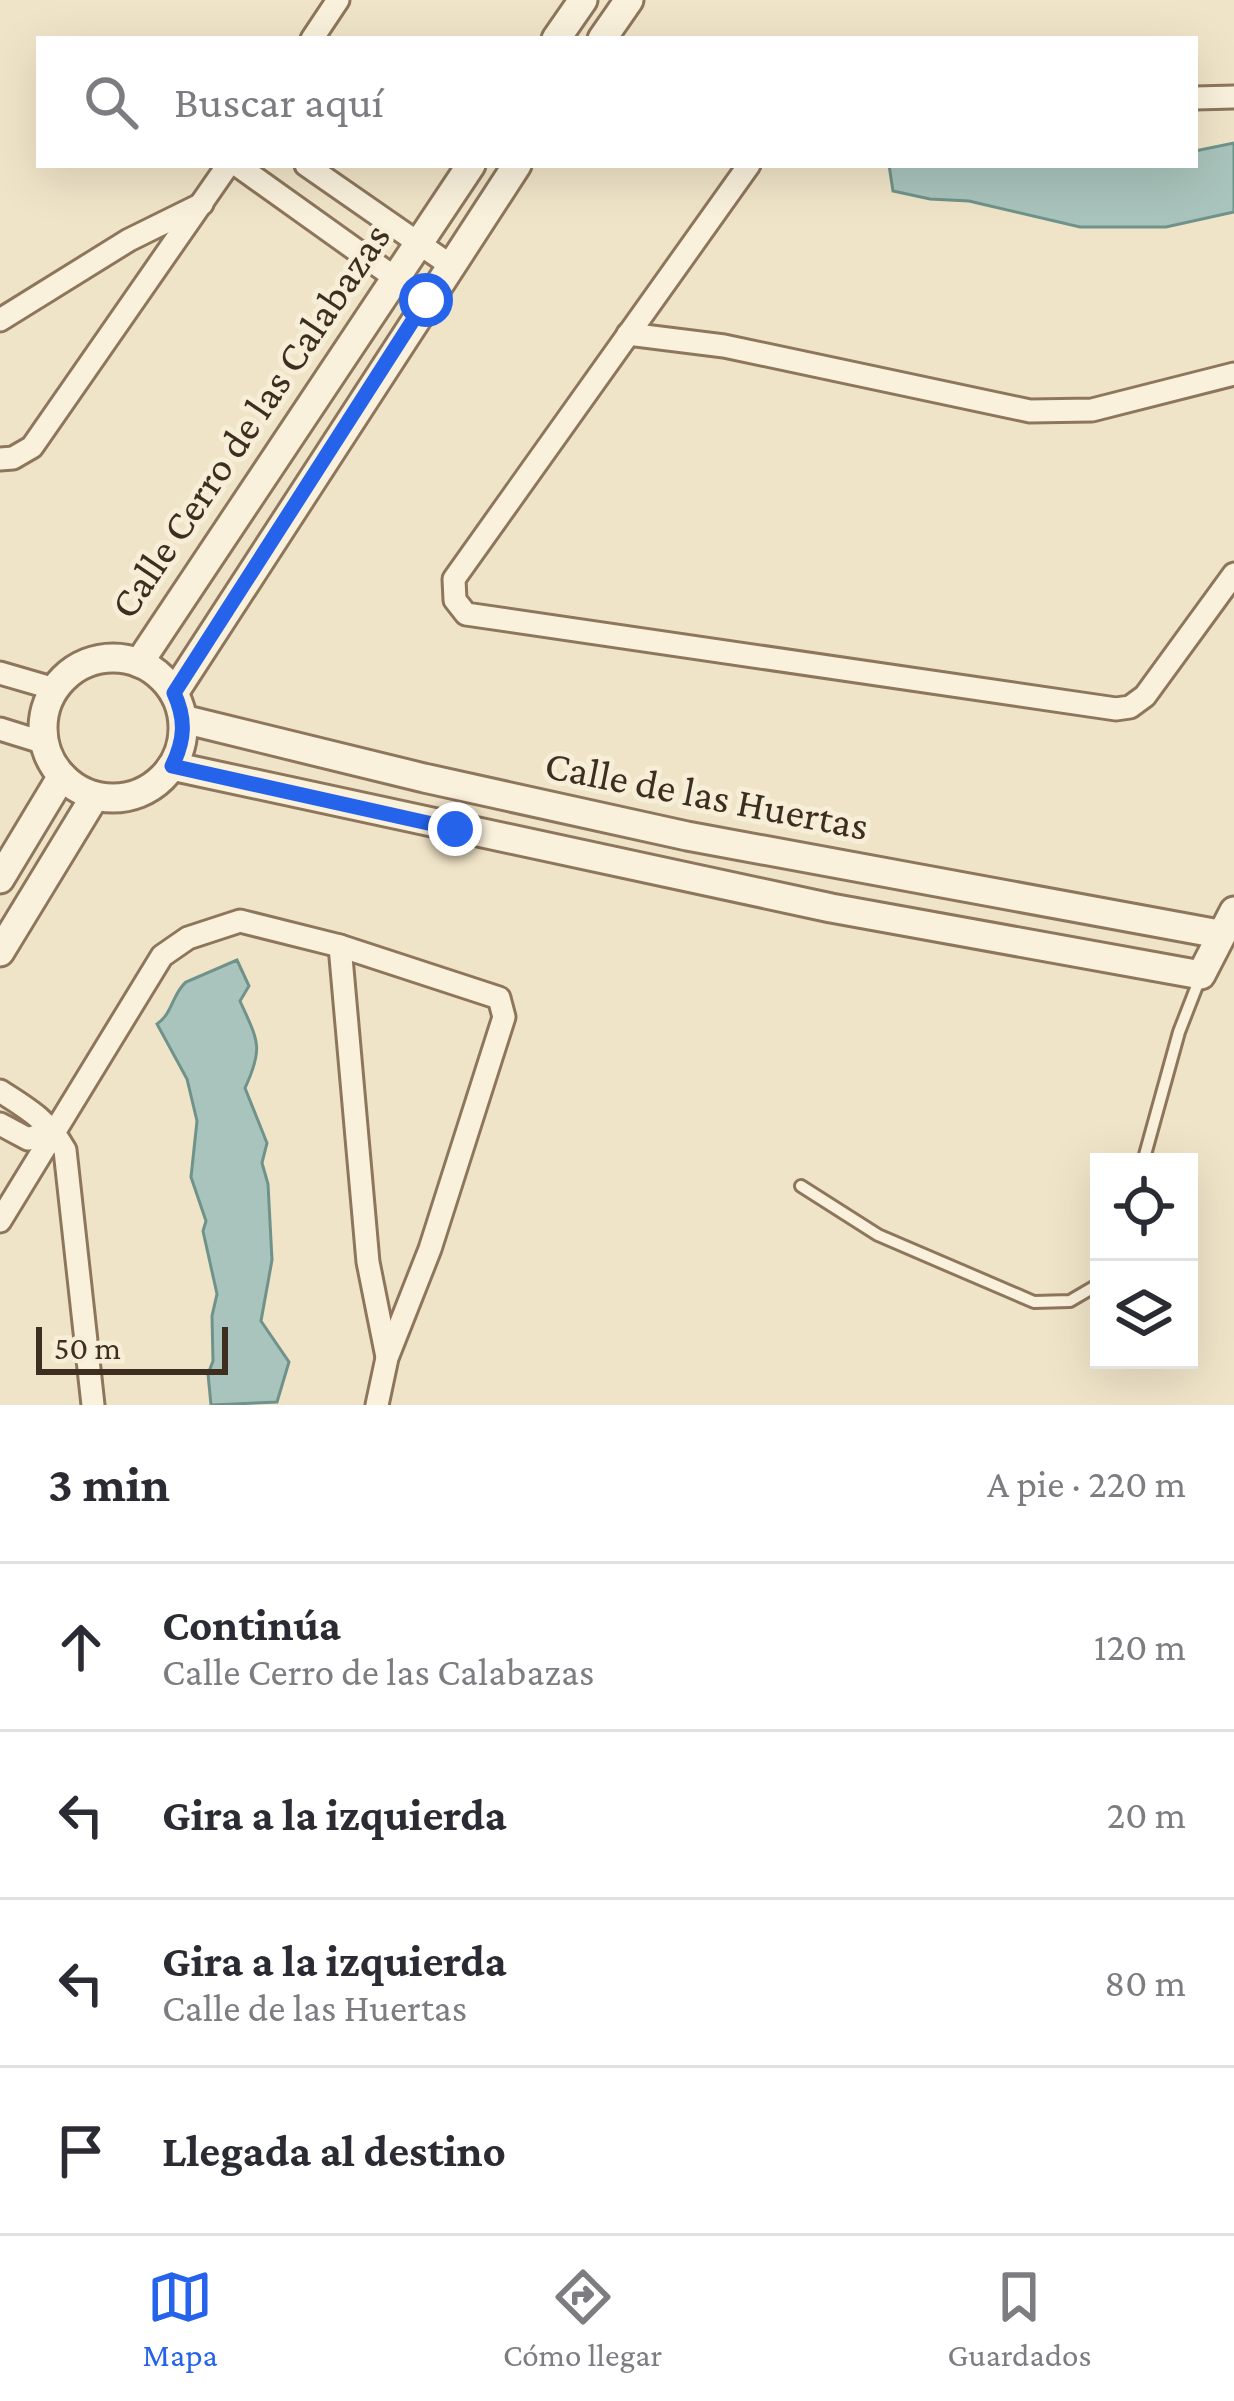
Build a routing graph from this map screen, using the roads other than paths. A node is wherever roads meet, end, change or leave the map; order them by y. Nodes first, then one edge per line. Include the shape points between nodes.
1 (338, 0) edge
2 (583, 0) edge
3 (628, 0) edge
4 (314, 36) edge
5 (558, 36) edge
6 (604, 36) edge
7 (1234, 97) edge
8 (1198, 98) edge
9 (226, 168) edge
10 (241, 168) edge
11 (310, 168) edge
12 (468, 168) edge
13 (516, 168) edge
14 (747, 168) edge
15 (203, 203) junction
16 (418, 242) junction
17 (450, 265) junction
18 (394, 277) junction
19 (426, 300) junction
20 (0, 320) edge
21 (628, 334) junction
22 (1234, 374) edge
23 (0, 459) edge
24 (1234, 574) edge
25 (139, 663) junction
26 (0, 673) edge
27 (55, 689) junction
28 (179, 706) junction
29 (0, 729) edge
30 (44, 743) junction
31 (172, 766) junction
32 (62, 776) junction
33 (95, 796) junction
34 (0, 879) edge
35 (1226, 922) edge
36 (340, 946) junction
37 (0, 952) edge
38 (1201, 975) junction
39 (0, 1091) edge
40 (0, 1124) edge
41 (54, 1130) junction
42 (1145, 1153) edge
43 (802, 1186) dead end
44 (0, 1221) edge
45 (1090, 1289) edge
46 (387, 1358) junction
47 (93, 1405) edge
48 (377, 1405) edge

1 - 4 street
2 - 5 street
3 - 6 street
7 - 8 street
9 - 15 street
10 - 18 street
11 - 16 street
12 - 16 street, Calle Cerro de las Calabazas
13 - 17 street, Calle Cerro de las Calabazas
14 - 21 street
15 - 20 street
15 - 23 street via 32,447
16 - 17 street
16 - 18 street, Calle Cerro de las Calabazas
17 - 19 street, Calle Cerro de las Calabazas
18 - 19 street
18 - 25 street, Calle Cerro de las Calabazas
19 - 28 street, Calle Cerro de las Calabazas
21 - 22 street via 724,346 1030,411 1092,410
21 - 24 street via 454,579 466,614 1116,709 1145,696
25 - 27 street via 83,665
25 - 28 street
26 - 27 street
27 - 30 street
28 - 31 street
28 - 35 street, Calle de las Huertas via 424,778 687,836
29 - 30 street
30 - 32 street
31 - 33 street via 147,790
31 - 38 street, Calle de las Huertas via 831,908
32 - 33 street
32 - 34 street
33 - 37 street
35 - 38 street
36 - 41 street via 240,921 188,938 163,956
36 - 46 street via 368,1262
36 - 46 street via 499,998 504,1017
38 - 42 lane
39 - 41 street
40 - 41 street via 28,1139
41 - 44 street
41 - 47 street via 70,1172
43 - 45 lane via 878,1235 1034,1302 1070,1301
46 - 48 street

